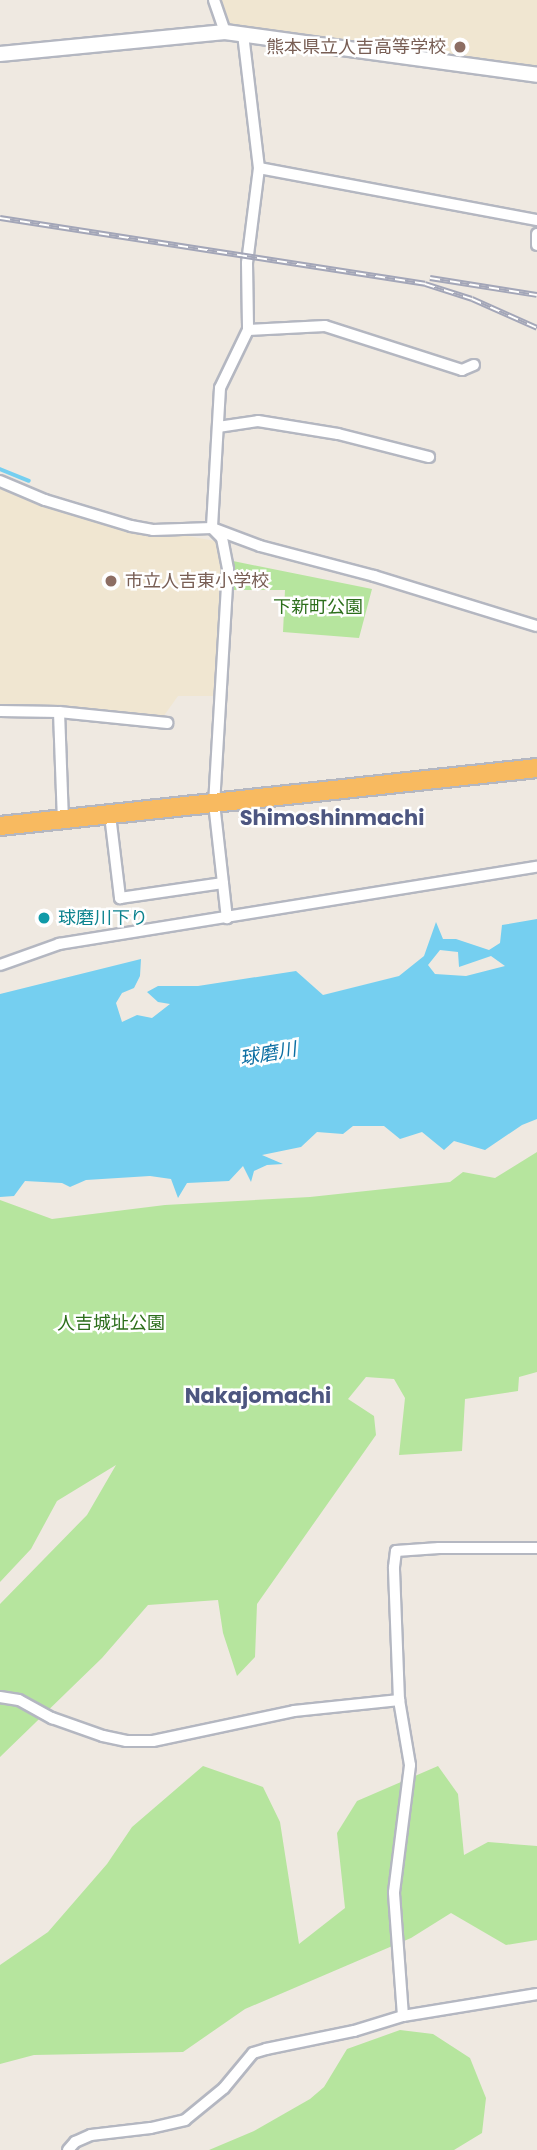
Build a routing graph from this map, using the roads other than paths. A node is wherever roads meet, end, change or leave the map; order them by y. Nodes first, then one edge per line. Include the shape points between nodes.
1 (214, 0) edge
2 (225, 32) junction
3 (243, 34) junction
4 (0, 54) edge
5 (537, 75) edge
6 (260, 168) junction
7 (537, 220) edge
8 (537, 234) edge
9 (537, 244) edge
10 (248, 330) junction
11 (474, 365) dead end
12 (218, 427) junction
13 (429, 457) dead end
14 (0, 481) edge
15 (212, 528) junction
16 (537, 626) edge
17 (0, 711) edge
18 (59, 712) junction
19 (167, 723) dead end
20 (537, 768) edge
21 (214, 803) junction
22 (110, 815) junction
23 (63, 820) junction
24 (0, 826) edge
25 (537, 867) edge
26 (223, 883) junction
27 (227, 918) junction
28 (32, 956) junction
29 (0, 959) edge
30 (0, 965) edge
31 (537, 1548) edge
32 (0, 1697) edge
33 (399, 1700) junction
34 (537, 1994) edge
35 (403, 2016) junction
36 (68, 2150) edge

1 - 2 street
2 - 3 street
2 - 4 street
3 - 5 street
3 - 6 street
6 - 7 street
6 - 10 street via 247,263
8 - 9 street
10 - 11 street via 325,326 462,370
10 - 12 street via 220,388
12 - 13 street via 258,421 338,434
12 - 15 street
14 - 15 street via 25,494 131,526
15 - 16 street
15 - 21 street via 222,537 228,569
17 - 18 street
18 - 19 street
18 - 23 street
20 - 21 highway
21 - 22 highway
21 - 26 street
22 - 23 highway
22 - 26 street via 120,898
23 - 24 highway
25 - 27 street
26 - 27 street
27 - 28 street via 59,944
28 - 29 street
28 - 30 street
31 - 33 street via 396,1552
32 - 33 street via 126,1741 153,1741 294,1711
33 - 35 street via 410,1765 394,1892
34 - 35 street
35 - 36 street via 253,2053 224,2088 185,2120 91,2135

